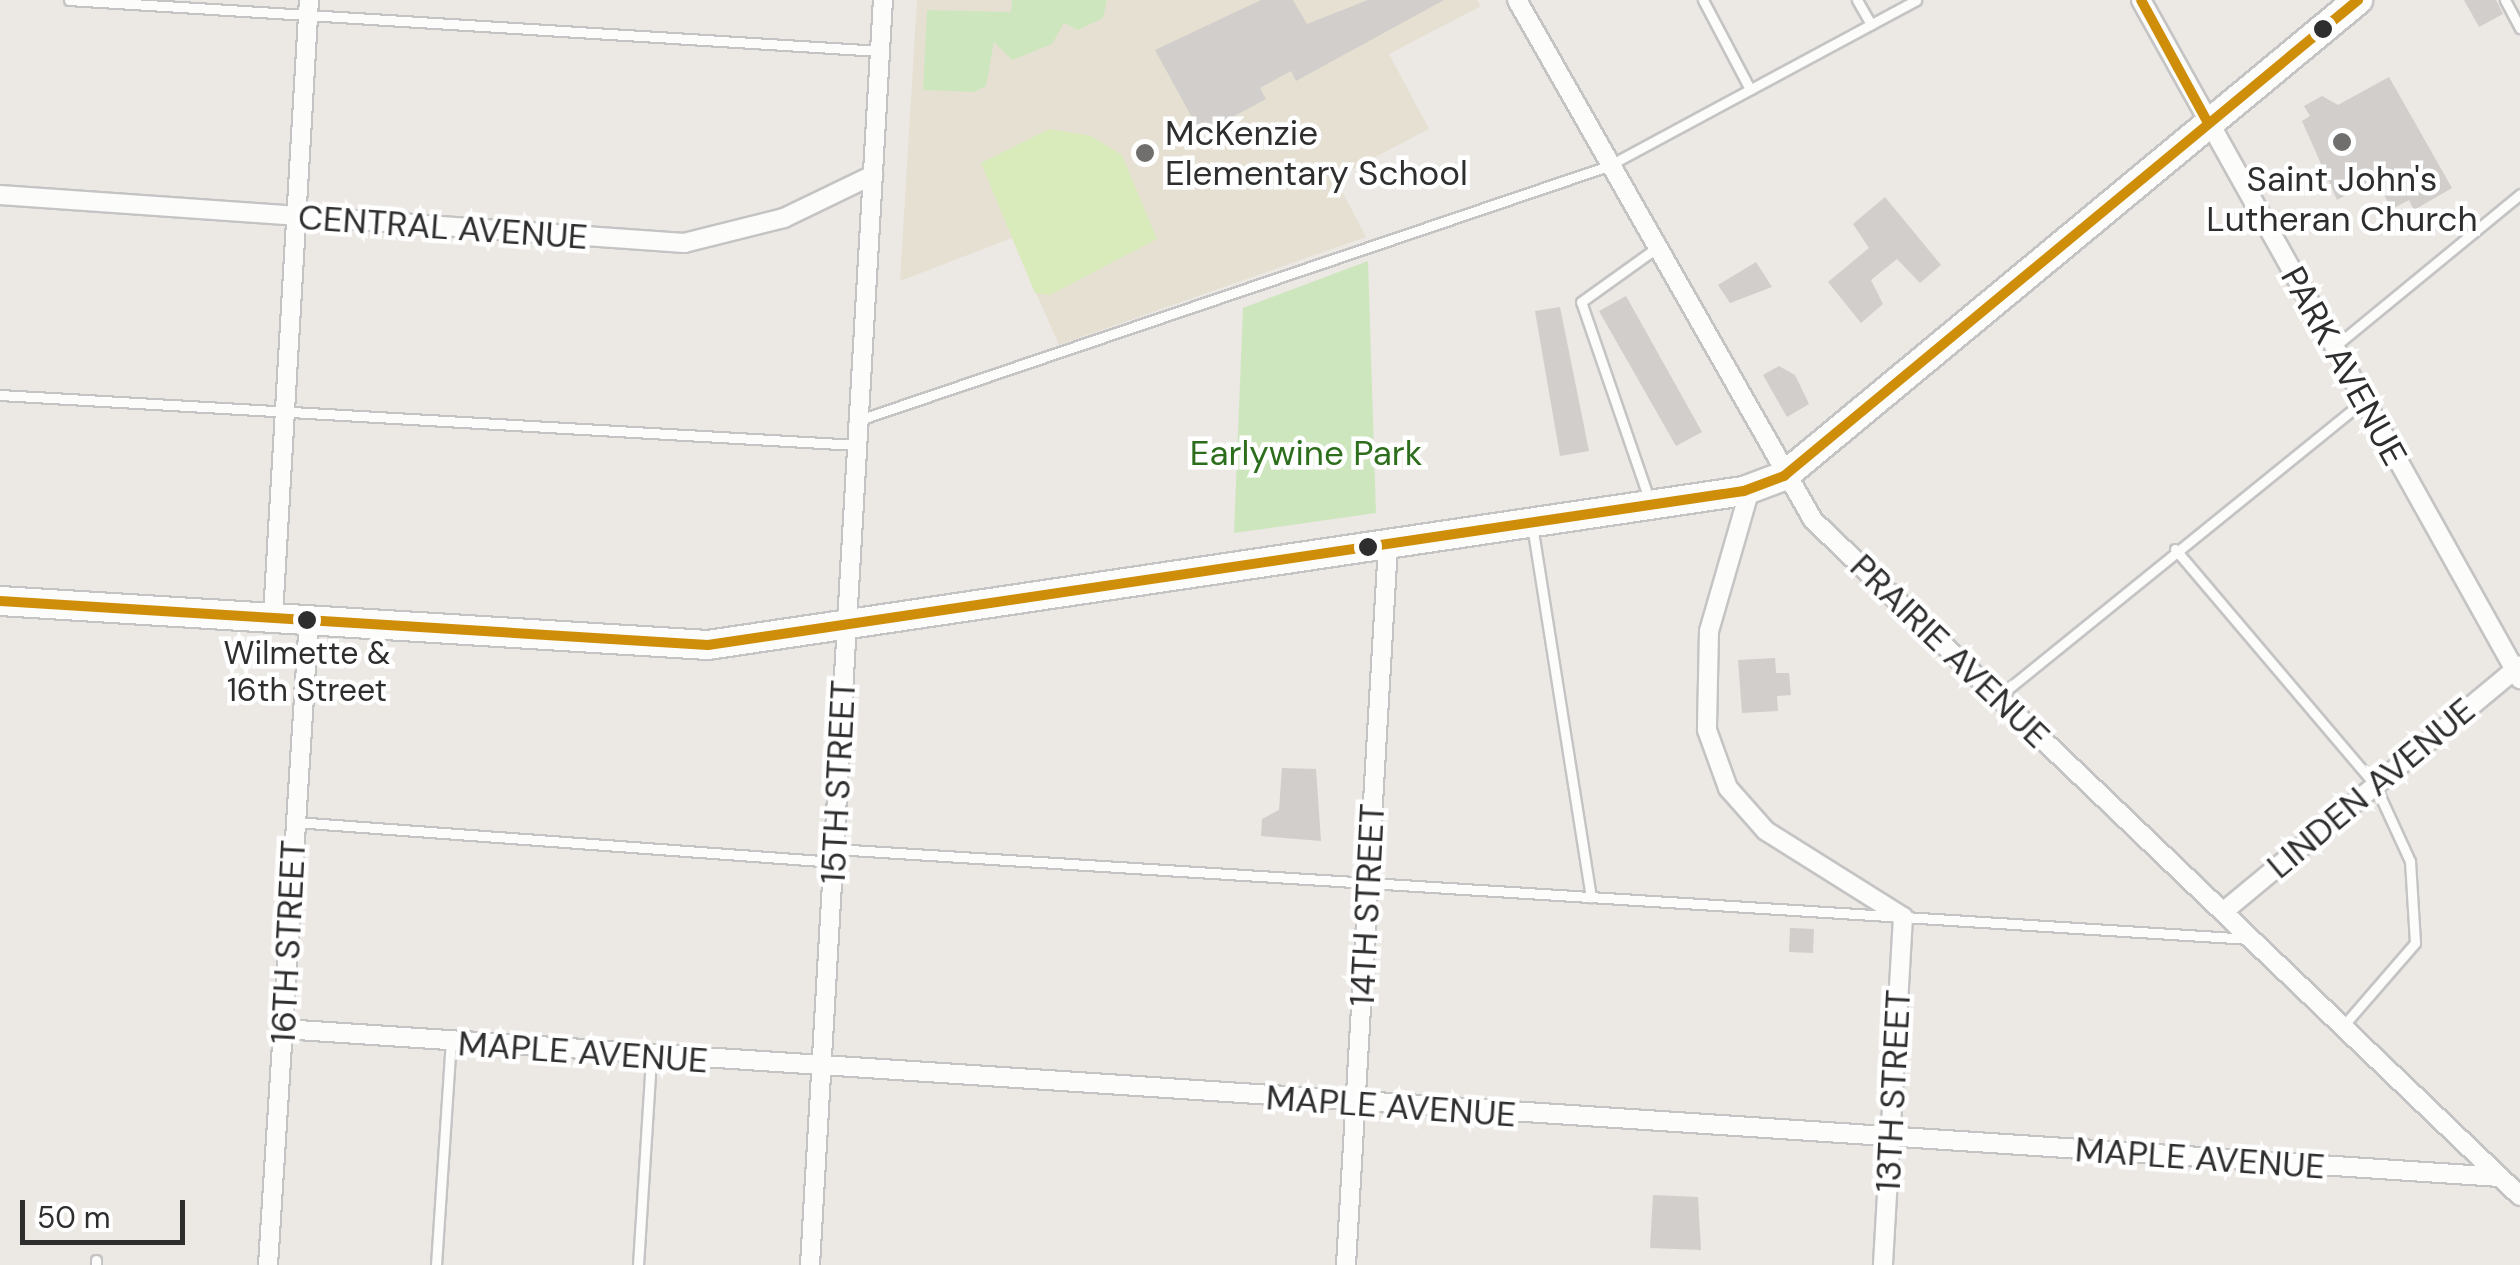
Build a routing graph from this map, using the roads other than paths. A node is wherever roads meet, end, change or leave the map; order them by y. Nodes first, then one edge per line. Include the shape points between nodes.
1 (69, 0) edge
2 (883, 0) edge
3 (1517, 0) edge
4 (1702, 0) edge
5 (1857, 0) edge
6 (1916, 0) edge
7 (2141, 0) edge
8 (2358, 0) edge
9 (2505, 0) edge
10 (309, 8) edge
11 (1870, 24) junction
12 (2520, 28) edge
13 (880, 51) junction
14 (1750, 89) junction
15 (2208, 122) junction
16 (1608, 166) junction
17 (873, 174) junction
18 (2520, 194) edge
19 (0, 195) edge
20 (296, 216) junction
21 (1655, 249) junction
22 (2334, 347) junction
23 (0, 395) edge
24 (2364, 401) junction
25 (285, 415) junction
26 (859, 420) junction
27 (858, 445) junction
28 (1784, 476) junction
29 (1750, 488) junction
30 (1650, 507) junction
31 (1532, 524) junction
32 (1388, 545) junction
33 (2175, 548) junction
34 (0, 601) edge
35 (273, 616) junction
36 (308, 618) junction
37 (848, 621) junction
38 (2518, 671) edge
39 (1998, 697) junction
40 (2375, 785) junction
41 (295, 822) junction
42 (834, 856) junction
43 (1369, 883) junction
44 (1591, 897) junction
45 (2223, 912) junction
46 (1903, 917) junction
47 (2252, 939) junction
48 (2342, 1026) junction
49 (283, 1029) junction
50 (450, 1042) junction
51 (651, 1056) junction
52 (822, 1070) junction
53 (1356, 1103) junction
54 (1890, 1139) junction
55 (2500, 1177) junction
56 (2520, 1196) edge
57 (268, 1265) edge
58 (436, 1265) edge
59 (448, 1265) edge
60 (638, 1265) edge
61 (810, 1265) edge
62 (1346, 1265) edge
63 (1883, 1265) edge

1 - 10 lane
2 - 13 street, 15TH STREET
3 - 16 street, PRAIRIE AVENUE
4 - 14 lane
5 - 11 lane
6 - 11 lane
7 - 15 street, PARK AVENUE
8 - 15 street
9 - 12 lane
10 - 13 lane
10 - 20 street
11 - 14 lane
13 - 17 street, 15TH STREET
14 - 16 lane
15 - 22 street, PARK AVENUE
15 - 28 street
16 - 21 street, PRAIRIE AVENUE
16 - 26 lane
17 - 20 street, CENTRAL AVENUE via 784,218 684,243
17 - 26 street, 15TH STREET
18 - 22 lane
19 - 20 street, CENTRAL AVENUE
20 - 25 street
21 - 28 street, PRAIRIE AVENUE
21 - 30 lane via 1581,302
22 - 24 street, PARK AVENUE
23 - 25 lane
24 - 33 lane
24 - 38 street, PARK AVENUE
25 - 27 lane
25 - 35 street
26 - 27 street, 15TH STREET
27 - 37 street, 15TH STREET
28 - 29 street
28 - 39 street, PRAIRIE AVENUE via 1813,520
29 - 30 street
29 - 46 street via 1703,669 1715,759 1766,831
30 - 31 street
31 - 32 street
31 - 44 lane
32 - 37 street
32 - 43 street, 14TH STREET
33 - 39 lane
33 - 40 lane
34 - 35 street
35 - 36 street
36 - 37 street via 660,646
36 - 41 street, 16TH STREET
37 - 42 street, 15TH STREET
38 - 40 street, LINDEN AVENUE
39 - 45 street, PRAIRIE AVENUE
40 - 45 street, LINDEN AVENUE
40 - 48 lane via 2410,861 2415,943
41 - 42 lane
41 - 49 street, 16TH STREET
42 - 43 lane
42 - 52 street, 15TH STREET
43 - 44 lane
43 - 53 street, 14TH STREET
44 - 46 lane
45 - 47 street, PRAIRIE AVENUE
46 - 47 lane
46 - 54 street, 13TH STREET
47 - 48 street, PRAIRIE AVENUE
48 - 55 street, PRAIRIE AVENUE
49 - 50 street, MAPLE AVENUE
49 - 57 street, 16TH STREET
50 - 51 street, MAPLE AVENUE
50 - 58 lane
51 - 52 street, MAPLE AVENUE
51 - 60 lane
52 - 53 street, MAPLE AVENUE
52 - 61 street, 15TH STREET
53 - 54 street, MAPLE AVENUE
53 - 62 street, 14TH STREET
54 - 55 street, MAPLE AVENUE
54 - 63 street, 13TH STREET
55 - 56 street, PRAIRIE AVENUE
58 - 59 lane

